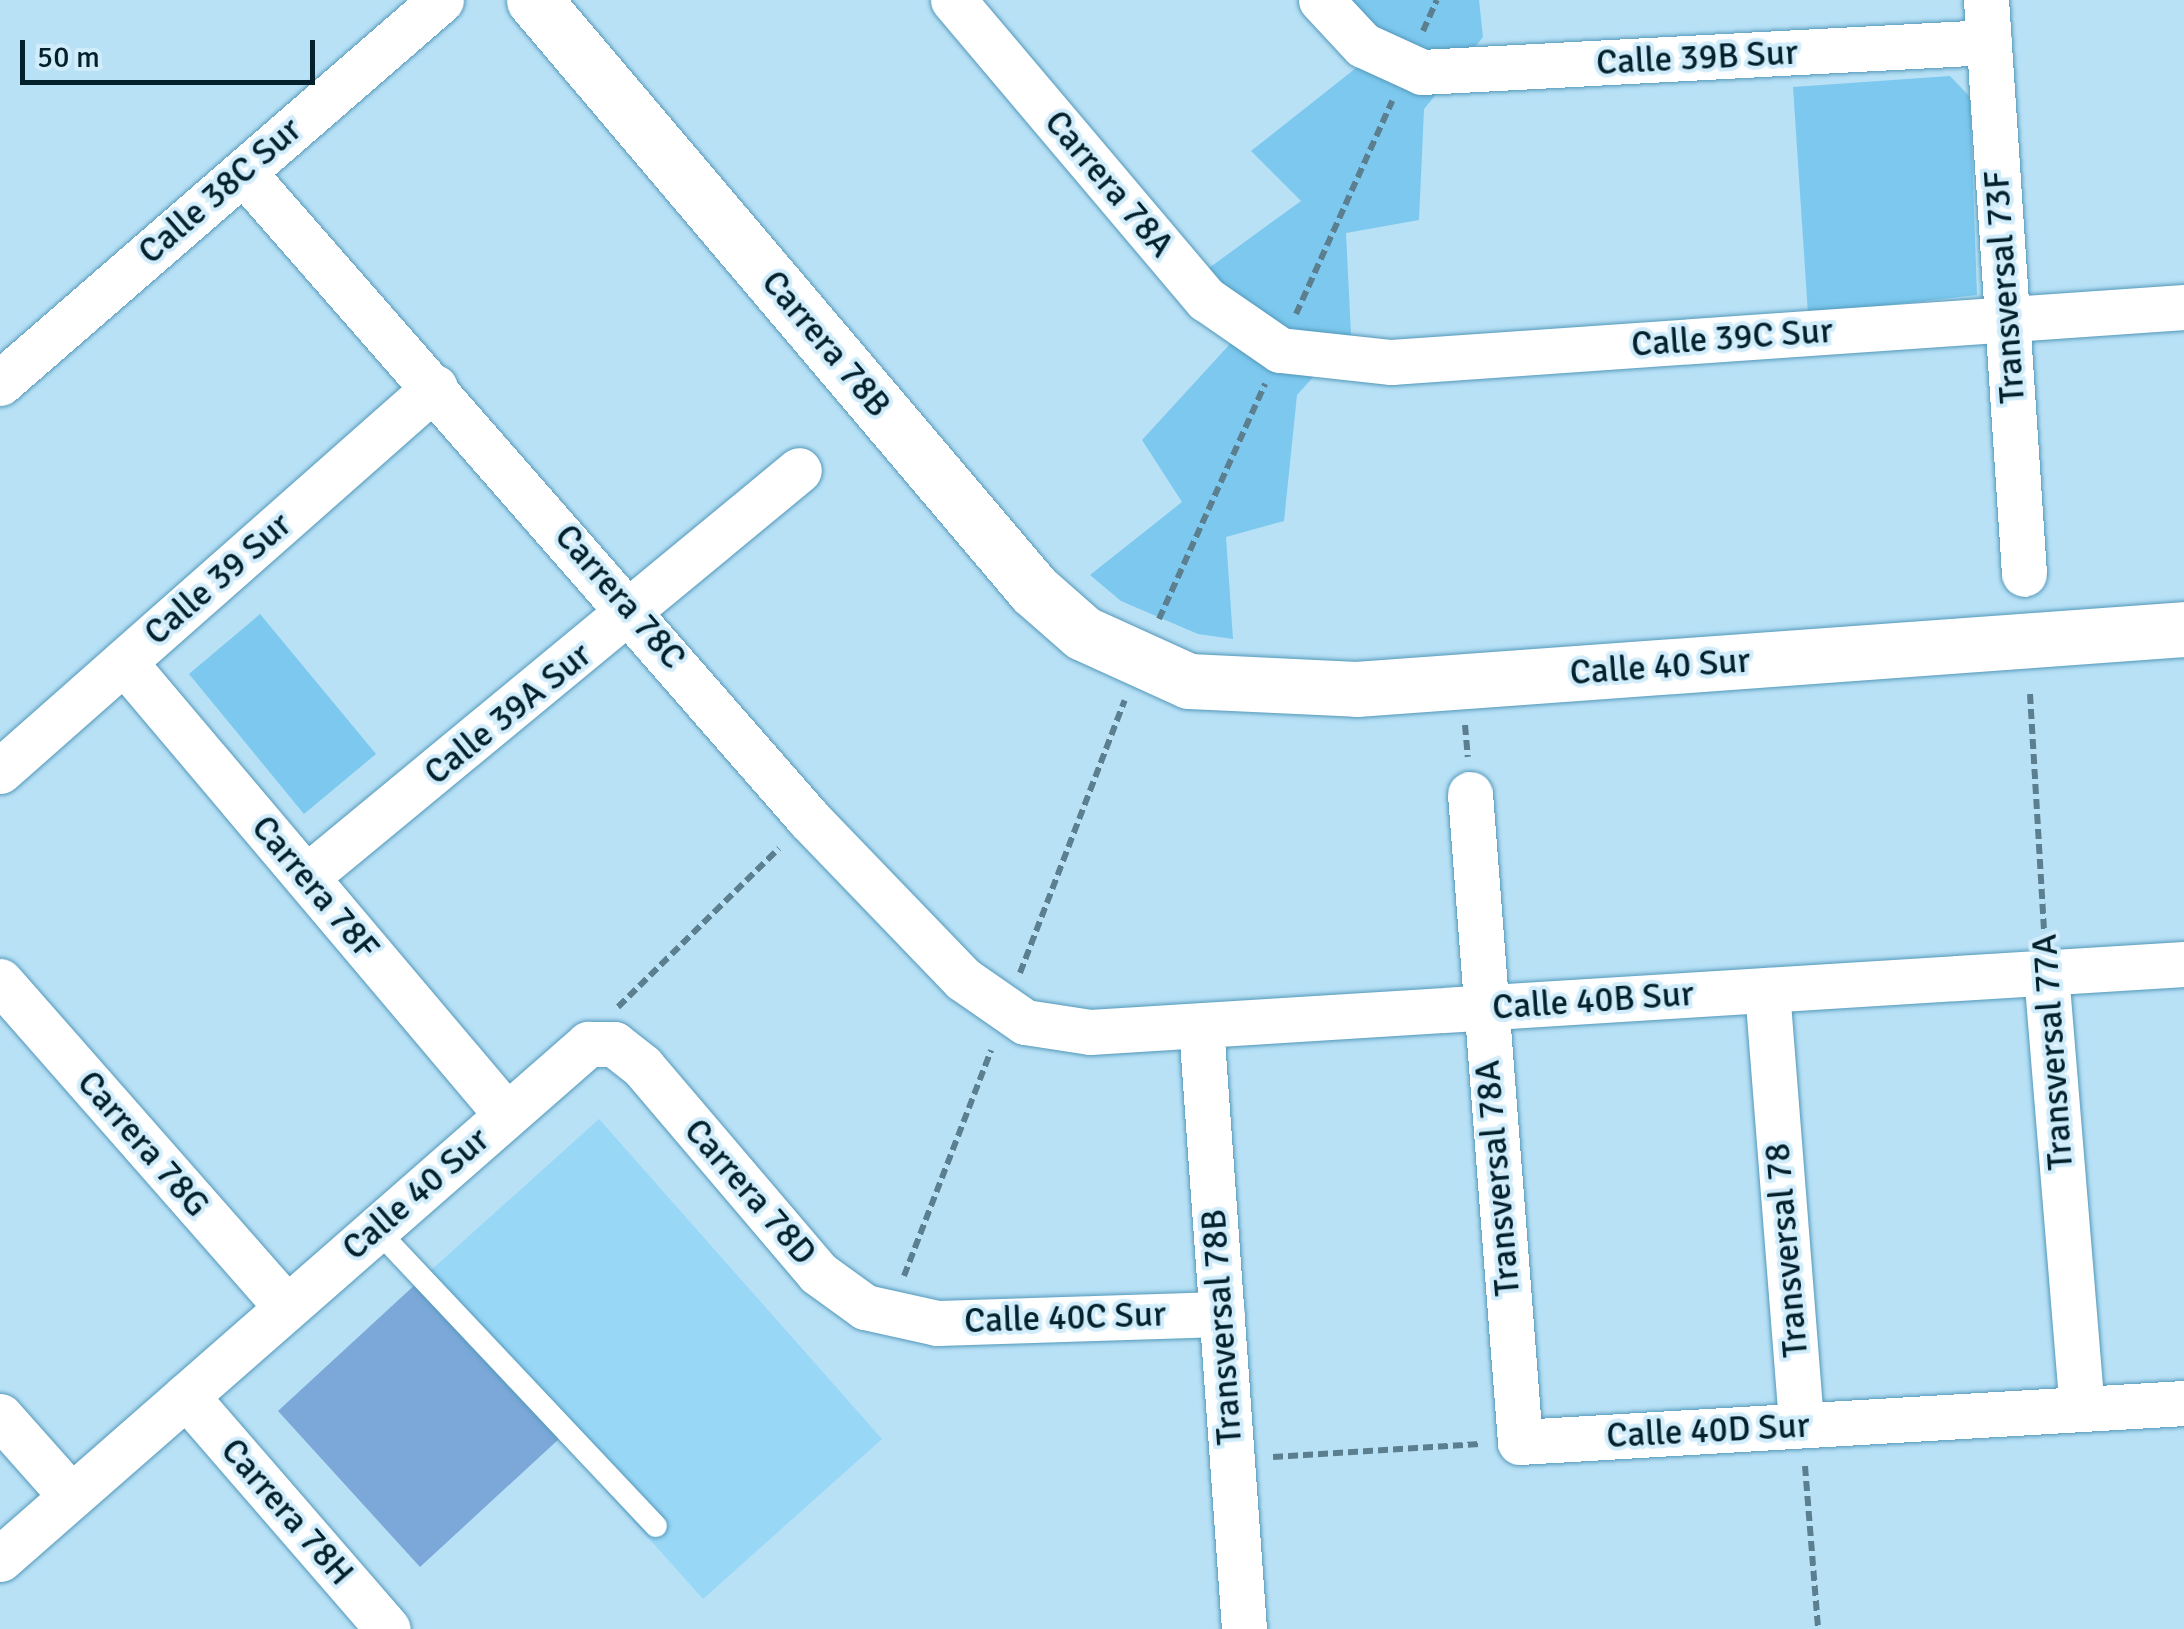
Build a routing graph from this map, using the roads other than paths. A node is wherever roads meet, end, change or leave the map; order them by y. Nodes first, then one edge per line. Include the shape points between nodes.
1 (441, 0) edge
2 (534, 0) edge
3 (952, 0) edge
4 (1321, 0) edge
5 (1987, 21) edge
6 (243, 172) junction
7 (2184, 307) edge
8 (2007, 320) junction
9 (1280, 350) joint
10 (0, 383) edge
11 (435, 387) junction
12 (799, 470) dead end
13 (2024, 574) dead end
14 (635, 612) junction
15 (2184, 629) edge
16 (124, 662) junction
17 (1139, 662) joint
18 (0, 771) edge
19 (1470, 794) dead end
20 (306, 878) junction
21 (2184, 964) edge
22 (2046, 972) junction
23 (0, 981) edge
24 (1767, 990) junction
25 (1484, 1008) junction
26 (1005, 1012) joint
27 (1201, 1026) junction
28 (606, 1044) joint
29 (506, 1114) junction
30 (376, 1229) junction
31 (286, 1307) junction
32 (1222, 1314) junction
33 (909, 1320) joint
34 (186, 1396) junction
35 (2184, 1403) edge
36 (2082, 1409) junction
37 (0, 1416) edge
38 (1801, 1426) junction
39 (1520, 1442) joint
40 (72, 1496) junction
41 (656, 1526) dead end
42 (0, 1558) edge
43 (369, 1622) edge
44 (1244, 1629) edge

1 - 6 street, Calle 38C Sur
2 - 17 street, Carrera 78B via 1034,590 1083,633
3 - 9 street, Carrera 78A via 1206,298
4 - 5 street, Calle 39B Sur via 1364,44 1406,69
5 - 8 street, Transversal 73F
6 - 10 street, Calle 38C Sur
6 - 11 street, Carrera 78C
7 - 8 street, Calle 39C Sur
8 - 9 street, Calle 39C Sur via 1391,362
8 - 13 street, Transversal 73F
11 - 14 street, Carrera 78C
11 - 16 street, Calle 39 Sur
12 - 14 street, Calle 39A Sur
14 - 20 street, Calle 39A Sur
14 - 26 street, Carrera 78C via 809,819
15 - 17 street, Calle 40 Sur via 1306,690 1189,681
16 - 18 street, Calle 39 Sur
16 - 20 street, Carrera 78F
19 - 25 street, Transversal 78A
20 - 29 street, Carrera 78F
21 - 22 street, Calle 40B Sur
22 - 24 street, Calle 40B Sur
22 - 36 street, Transversal 77A
23 - 31 street, Carrera 78G
24 - 25 street, Calle 40B Sur
24 - 38 street, Transversal 78
25 - 27 street, Calle 40B Sur
25 - 39 street, Transversal 78A
26 - 27 street, Calle 40B Sur via 1090,1032
27 - 32 street, Transversal 78B
28 - 29 street, Calle 40 Sur via 574,1054
28 - 33 street, Carrera 78D via 642,1066 818,1272 865,1306
29 - 30 street, Calle 40 Sur
30 - 31 street, Calle 40 Sur
30 - 41 lane
31 - 34 street, Calle 40 Sur
32 - 33 street, Calle 40C Sur
32 - 44 street, Transversal 78B
34 - 40 street, Calle 40 Sur
34 - 43 street, Carrera 78H
35 - 36 street, Calle 40D Sur
36 - 38 street, Calle 40D Sur
37 - 40 street
38 - 39 street, Calle 40D Sur
40 - 42 street, Calle 40 Sur

